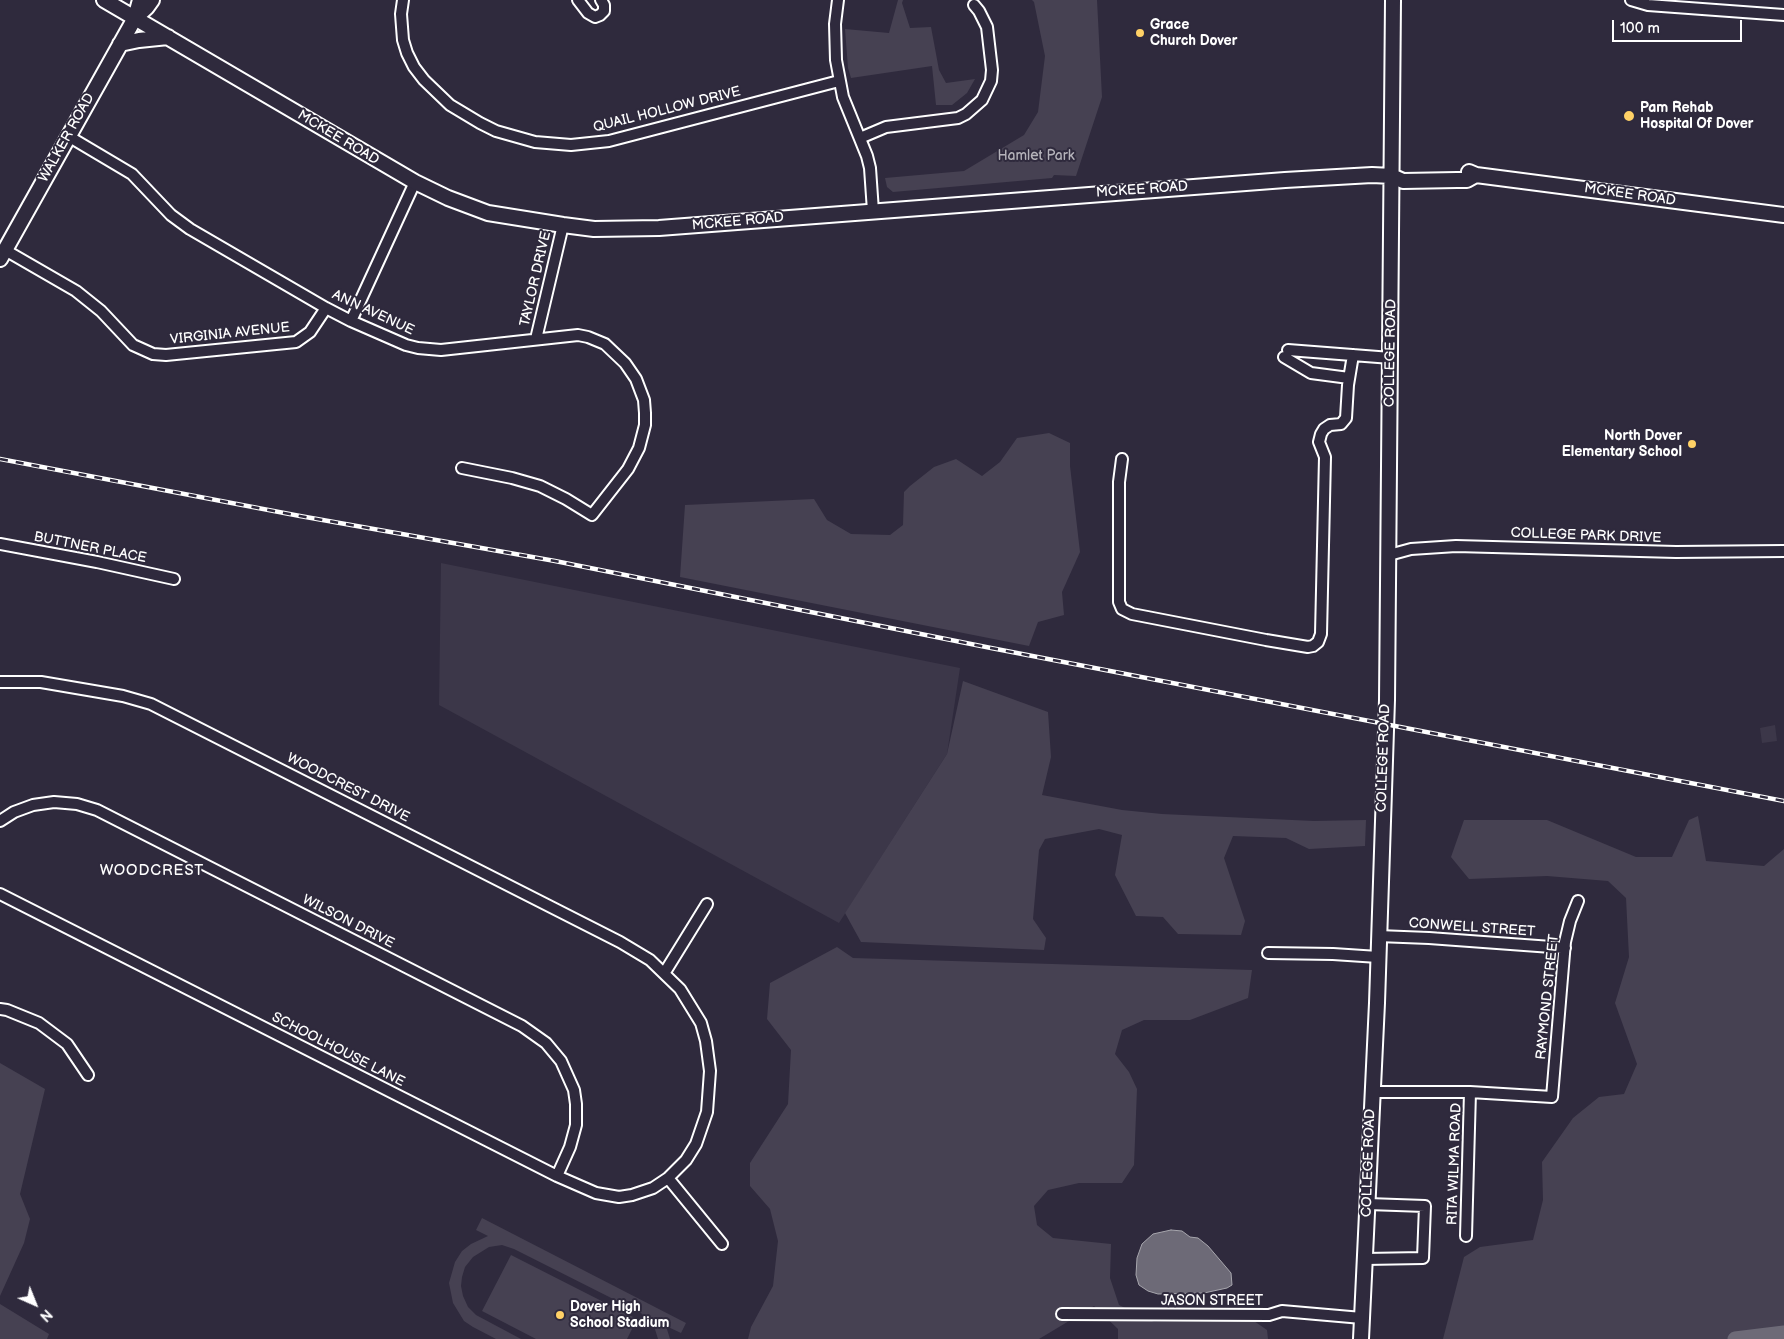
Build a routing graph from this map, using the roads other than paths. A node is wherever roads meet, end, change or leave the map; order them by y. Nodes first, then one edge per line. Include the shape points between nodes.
1 (104, 0) edge
2 (140, 0) edge
3 (152, 0) edge
4 (403, 0) edge
5 (578, 0) edge
6 (601, 0) edge
7 (838, 0) edge
8 (1393, 0) edge
9 (1631, 0) edge
10 (974, 5) dead end
11 (1784, 15) edge
12 (135, 18) junction
13 (168, 37) junction
14 (120, 44) junction
15 (839, 81) junction
16 (68, 136) junction
17 (860, 138) junction
18 (1392, 176) junction
19 (415, 182) junction
20 (873, 211) junction
21 (1784, 215) edge
22 (563, 225) junction
23 (3, 255) edge
24 (326, 308) junction
25 (351, 321) junction
26 (536, 339) junction
27 (1353, 355) junction
28 (1390, 358) junction
29 (1349, 378) junction
30 (1122, 459) dead end
31 (462, 468) dead end
32 (0, 544) edge
33 (1784, 551) edge
34 (1389, 555) junction
35 (174, 579) dead end
36 (0, 682) edge
37 (0, 821) edge
38 (0, 894) edge
39 (1578, 901) dead end
40 (707, 904) dead end
41 (1378, 936) junction
42 (1565, 948) junction
43 (1268, 952) dead end
44 (1378, 957) junction
45 (665, 972) junction
46 (0, 1010) edge
47 (88, 1075) dead end
48 (1372, 1092) junction
49 (1470, 1092) junction
50 (557, 1176) junction
51 (668, 1178) junction
52 (1368, 1204) junction
53 (1466, 1236) dead end
54 (722, 1244) dead end
55 (1365, 1259) junction
56 (1062, 1314) dead end
57 (1362, 1318) junction
58 (1361, 1339) edge

1 - 12 main road, MCKEE ROAD
2 - 12 main road, WALKER ROAD
3 - 12 main road, WALKER ROAD
4 - 15 street, QUAIL HOLLOW DRIVE via 403,40 414,67 424,80 450,104 480,124 535,142 571,145 609,141
5 - 6 street via 595,17 604,11
7 - 15 street via 834,41
8 - 18 main road, COLLEGE ROAD
9 - 11 street via 1648,5
10 - 17 street via 987,27 992,70 991,81 982,100 958,118 886,127
12 - 13 main road, MCKEE ROAD
12 - 14 main road, WALKER ROAD
13 - 14 main road
13 - 19 main road, MCKEE ROAD
14 - 16 main road, WALKER ROAD
15 - 17 street
16 - 23 main road, WALKER ROAD
16 - 24 street, ANN AVENUE via 132,174 171,215 190,228
17 - 20 street via 870,168
18 - 20 main road, MCKEE ROAD via 1285,180
18 - 21 main road, MCKEE ROAD via 1403,181 1467,180 1476,175
18 - 28 main road, COLLEGE ROAD
19 - 22 main road, MCKEE ROAD via 488,213
19 - 25 street
20 - 22 main road, MCKEE ROAD via 659,228 594,229
22 - 26 street, TAYLOR DRIVE
23 - 24 street, VIRGINIA AVENUE via 76,291 101,310 133,345 153,354 296,342 310,332
24 - 25 street, ANN AVENUE
25 - 26 street, ANN AVENUE via 406,345 429,350
26 - 31 street, ANN AVENUE via 578,335 597,340 625,363 640,389 645,412 639,448 628,469 592,515 540,486
27 - 28 street
27 - 29 street
27 - 29 street via 1286,354 1311,373
28 - 34 main road, COLLEGE ROAD
29 - 30 street via 1346,418 1341,424 1330,425 1321,434 1325,457 1321,634 1313,646 1266,640 1132,614 1122,609 1118,602
32 - 35 street, BUTTNER PLACE
33 - 34 street, COLLEGE PARK DRIVE via 1667,552 1456,546 1411,549
34 - 41 main road, COLLEGE ROAD
36 - 45 street, WOODCREST DRIVE via 41,682 151,704 612,938
37 - 50 street, WILSON DRIVE via 33,805 54,802 97,810 522,1026 546,1043 561,1060 574,1090 576,1124
38 - 50 street, SCHOOLHOUSE LANE
39 - 42 street, RAYMOND STREET
40 - 45 street
41 - 42 street, CONWELL STREET
41 - 44 main road, COLLEGE ROAD
42 - 49 street, RAYMOND STREET via 1552,1097
43 - 44 street
44 - 48 main road, COLLEGE ROAD
45 - 51 street, WOODCREST DRIVE via 701,1023 710,1071 707,1112 696,1144
46 - 47 street via 38,1023 67,1044
48 - 49 street
48 - 52 main road, COLLEGE ROAD
49 - 53 street, RITA WILMA ROAD
50 - 51 street, SCHOOLHOUSE LANE via 596,1194 619,1197 653,1188
51 - 54 street
52 - 55 main road, COLLEGE ROAD
52 - 55 street via 1424,1206 1423,1258
55 - 57 main road, COLLEGE ROAD
56 - 57 street, JASON STREET via 1268,1315 1282,1311
57 - 58 main road, COLLEGE ROAD

